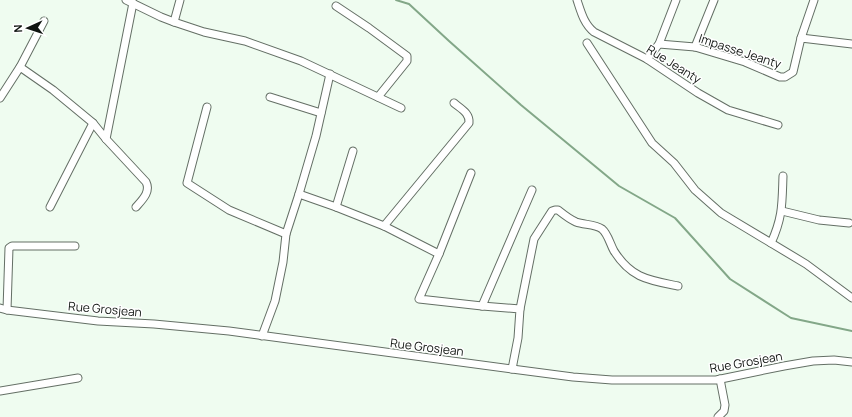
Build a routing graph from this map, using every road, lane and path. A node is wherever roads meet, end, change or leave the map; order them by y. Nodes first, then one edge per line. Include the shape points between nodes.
1 (180, 0) edge
2 (577, 0) edge
3 (676, 0) edge
4 (714, 0) edge
5 (814, 0) edge
6 (130, 2) edge
7 (336, 6) dead end
8 (44, 21) dead end
9 (174, 22) junction
10 (801, 38) junction
11 (587, 43) dead end
12 (659, 44) junction
13 (852, 44) edge
14 (695, 47) junction
15 (647, 59) junction
16 (20, 67) junction
17 (330, 74) junction
18 (270, 97) dead end
19 (378, 97) junction
20 (0, 98) edge
21 (454, 104) dead end
22 (207, 107) dead end
23 (401, 108) dead end
24 (321, 112) junction
25 (93, 123) junction
26 (778, 125) dead end
27 (106, 140) junction
28 (353, 151) dead end
29 (471, 173) dead end
30 (783, 176) dead end
31 (532, 190) dead end
32 (299, 194) junction
33 (50, 207) dead end
34 (136, 207) dead end
35 (336, 207) junction
36 (782, 211) junction
37 (849, 224) dead end
38 (384, 226) junction
39 (286, 234) junction
40 (772, 243) junction
41 (75, 246) dead end
42 (439, 254) junction
43 (678, 286) dead end
44 (852, 298) edge
45 (482, 306) junction
46 (3, 309) edge
47 (520, 309) junction
48 (262, 336) junction
49 (852, 362) edge
50 (512, 369) junction
51 (78, 378) dead end
52 (720, 379) junction
53 (0, 391) edge
54 (718, 417) edge

1 - 9 street
2 - 15 street, Rue Jeanty via 589,28
3 - 12 street
4 - 14 street
5 - 10 street
6 - 9 street
6 - 27 street
7 - 19 street via 407,56 407,61
8 - 16 street
9 - 17 street via 245,41
10 - 13 street
10 - 14 street, Impasse Jeanty via 793,72 786,77
11 - 40 street via 652,143 674,163 695,190 721,213
12 - 14 street, Impasse Jeanty
12 - 15 street
15 - 26 street, Rue Jeanty via 728,110
16 - 20 street
16 - 25 street
17 - 19 street
17 - 24 street
18 - 24 street
19 - 23 street
21 - 38 street via 466,113 468,123
22 - 39 street via 187,183 229,210
24 - 32 street
25 - 27 street
25 - 33 street
27 - 34 street via 146,182 147,193
28 - 35 street
29 - 42 street
30 - 36 street
31 - 45 street
32 - 35 street
32 - 39 street
35 - 38 street
36 - 37 street
36 - 40 street
38 - 42 street
39 - 48 street via 275,302
40 - 44 street
41 - 46 street via 9,248
42 - 45 street via 419,299
43 - 47 street via 650,281 636,275 614,252 601,228 574,221 555,210 546,219 534,239
45 - 47 street
46 - 48 street, Rue Grosjean via 98,321 204,328
47 - 50 street
48 - 50 street, Rue Grosjean
49 - 52 street, Rue Grosjean via 813,361
50 - 52 street, Rue Grosjean via 612,380
51 - 53 street
52 - 54 street via 724,411

